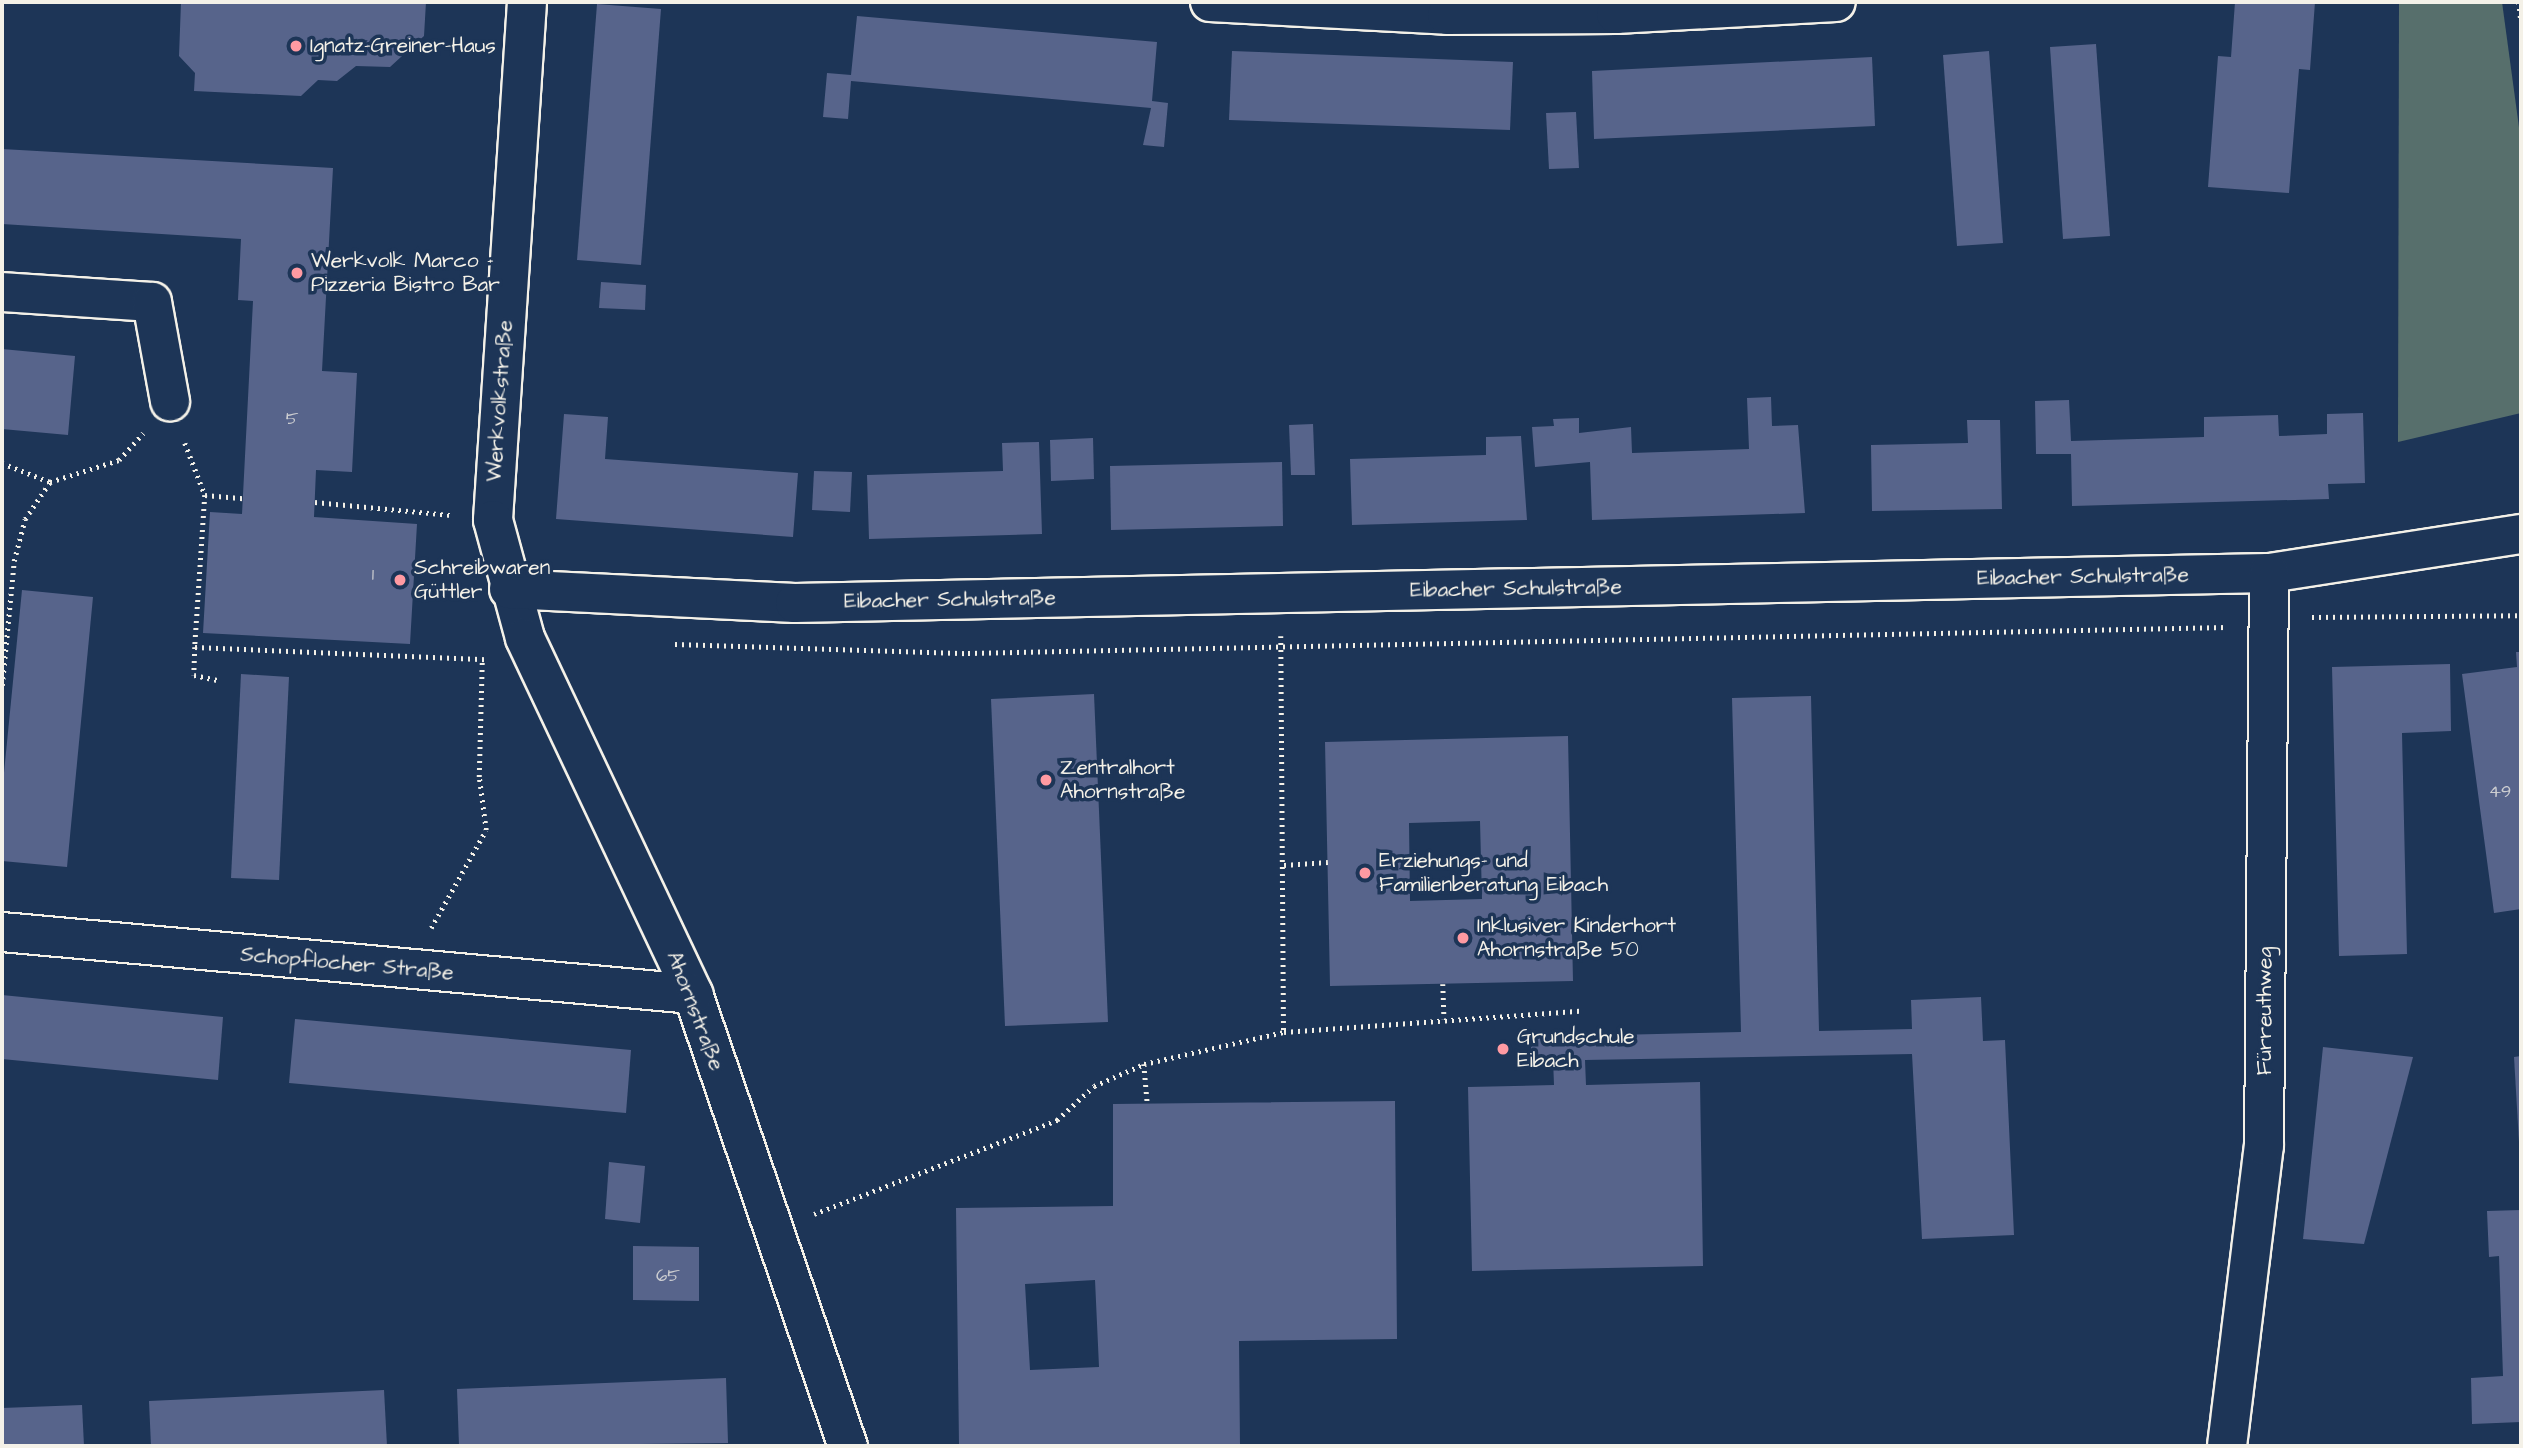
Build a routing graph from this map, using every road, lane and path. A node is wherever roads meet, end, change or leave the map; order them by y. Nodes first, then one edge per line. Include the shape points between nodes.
1 (527, 2) edge
2 (1210, 2) edge
3 (1836, 2) edge
4 (2519, 2) edge
5 (2521, 22) edge
6 (2, 292) edge
7 (170, 401) junction
8 (2, 464) edge
9 (50, 482) junction
10 (205, 495) junction
11 (243, 498) dead end
12 (315, 502) dead end
13 (493, 520) junction
14 (2521, 534) edge
15 (2269, 573) junction
16 (509, 589) junction
17 (1279, 593) junction
18 (2521, 615) edge
19 (2268, 621) junction
20 (525, 638) junction
21 (659, 642) dead end
22 (1281, 646) junction
23 (195, 647) junction
24 (482, 661) junction
25 (218, 680) dead end
26 (2, 686) edge
27 (1328, 862) dead end
28 (1284, 865) junction
29 (2, 932) edge
30 (407, 969) junction
31 (1443, 984) dead end
32 (693, 994) junction
33 (1579, 1011) dead end
34 (1444, 1019) junction
35 (1284, 1032) junction
36 (1144, 1064) junction
37 (1147, 1102) dead end
38 (774, 1230) junction
39 (848, 1446) edge
40 (2227, 1446) edge

1 - 13 street, Werkvolkstraße
2 - 3 street via 1447,15 1616,15
4 - 5 path
6 - 7 street via 152,302
7 - 9 path via 119,460
7 - 10 path
8 - 9 path
9 - 26 path via 25,519 14,561
10 - 11 path
10 - 23 path
12 - 13 path
13 - 16 street, Werkvolkstraße
14 - 15 street, Eibacher Schulstraße
15 - 17 street, Eibacher Schulstraße
15 - 19 street, Fürreuthweg
16 - 17 street, Eibacher Schulstraße via 795,603
16 - 20 street, Ahornstraße
17 - 22 path
18 - 19 path
19 - 22 path via 2228,627
19 - 40 street, Fürreuthweg via 2264,1146
20 - 24 path
20 - 32 street, Ahornstraße
21 - 22 path via 968,653
22 - 28 path
23 - 24 path
23 - 25 path via 194,675
24 - 30 path via 479,777 486,830
27 - 28 path
28 - 35 path
29 - 30 street, Schopflocher Straße
30 - 32 street, Schopflocher Straße
31 - 34 path
32 - 38 street, Ahornstraße
33 - 34 path
34 - 35 path
35 - 36 path
36 - 37 path
36 - 38 path via 1094,1086 1057,1120
38 - 39 street, Ahornstraße

